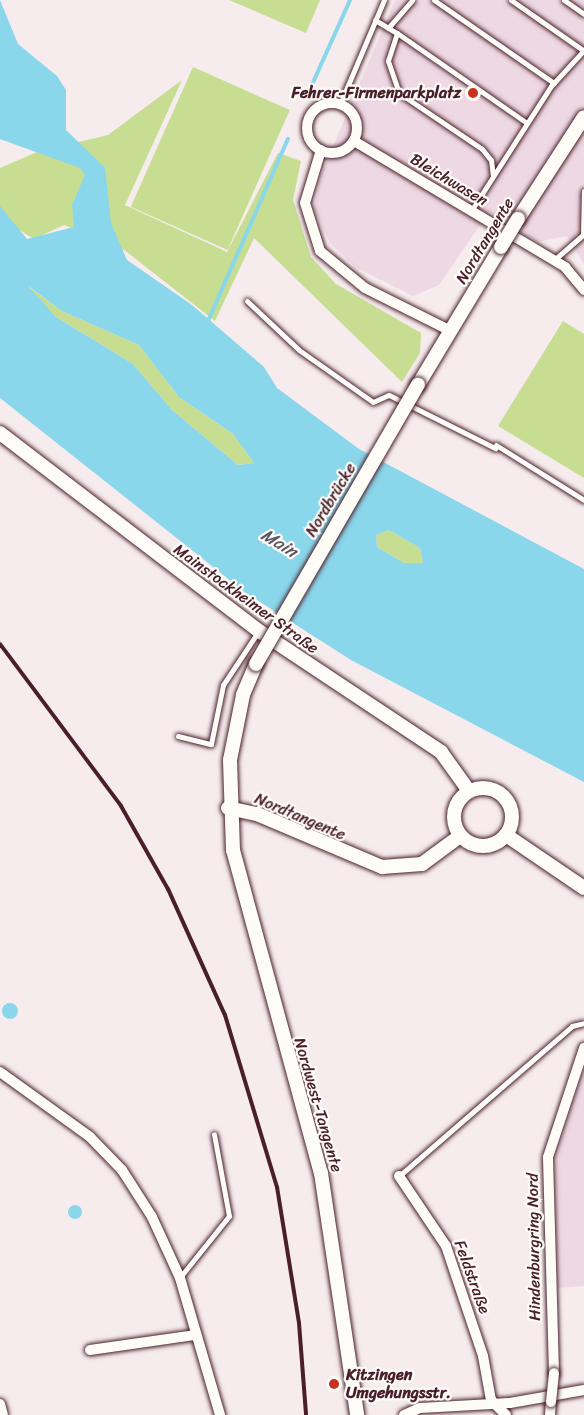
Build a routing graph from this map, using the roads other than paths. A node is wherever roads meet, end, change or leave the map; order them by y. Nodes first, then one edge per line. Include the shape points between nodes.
1 (384, 0) edge
2 (412, 0) edge
3 (434, 0) edge
4 (511, 0) edge
5 (564, 0) edge
6 (584, 14) edge
7 (375, 20) junction
8 (388, 28) junction
9 (397, 33) junction
10 (584, 50) edge
11 (554, 83) junction
12 (340, 104) junction
13 (584, 117) edge
14 (527, 123) junction
15 (354, 141) junction
16 (321, 150) junction
17 (493, 176) junction
18 (584, 191) edge
19 (471, 211) junction
20 (583, 234) edge
21 (554, 260) junction
22 (584, 290) edge
23 (247, 301) dead end
24 (451, 331) junction
25 (418, 385) joint
26 (0, 433) edge
27 (584, 500) edge
28 (259, 631) junction
29 (256, 664) joint
30 (178, 736) dead end
31 (469, 791) junction
32 (228, 808) junction
33 (506, 835) junction
34 (460, 837) junction
35 (584, 888) edge
36 (584, 1023) edge
37 (584, 1048) edge
38 (0, 1072) edge
39 (214, 1134) dead end
40 (399, 1176) joint
41 (180, 1278) junction
42 (196, 1335) junction
43 (90, 1350) dead end
44 (584, 1390) edge
45 (491, 1401) junction
46 (0, 1404) edge
47 (3, 1415) edge
48 (220, 1415) edge
49 (357, 1415) edge
50 (404, 1415) edge
51 (506, 1415) edge
52 (550, 1415) edge

1 - 7 lane
2 - 8 lane
3 - 11 lane
4 - 10 lane
5 - 6 lane
7 - 8 lane
7 - 12 lane
8 - 9 lane
9 - 14 lane
9 - 17 lane via 388,61 391,82 482,149 491,160
10 - 11 lane
11 - 14 lane
12 - 15 street via 356,118
12 - 16 street via 322,105 308,122 309,137
13 - 24 main road, Nordtangente, bridge
14 - 17 lane
15 - 16 street via 336,153
15 - 19 street, Bleichwasen
16 - 24 street via 305,203 320,251 366,288
17 - 19 lane
18 - 20 lane
19 - 21 street, Bleichwasen
20 - 21 lane
21 - 22 street, Bleichwasen
23 - 27 lane via 299,350 373,402 389,395 495,446
24 - 25 main road, Nordtangente
25 - 29 main road, Nordbrücke, bridge
26 - 28 main road, Mainstockheimer Straße
28 - 30 lane via 223,685 212,744
28 - 31 main road, Mainstockheimer Straße via 441,752
29 - 32 main road, Nordtangente via 234,730
31 - 33 main road via 490,789 506,800 512,819
31 - 34 main road via 453,812
32 - 34 main road, Nordtangente via 257,814 382,867 422,864
32 - 49 main road, Nordwest-Tangente via 237,873 321,1173
33 - 34 main road via 483,847
33 - 35 main road
36 - 40 lane via 572,1026
37 - 52 street, Hindenburgring Nord, bridge via 548,1157 554,1373
38 - 41 street via 61,1113 122,1170 152,1217
39 - 41 lane via 230,1216
40 - 45 street, Feldstraße via 446,1246 483,1356
41 - 42 street
42 - 43 street
42 - 48 street
44 - 45 street via 510,1403
45 - 50 street via 420,1407
45 - 51 street
46 - 47 street

